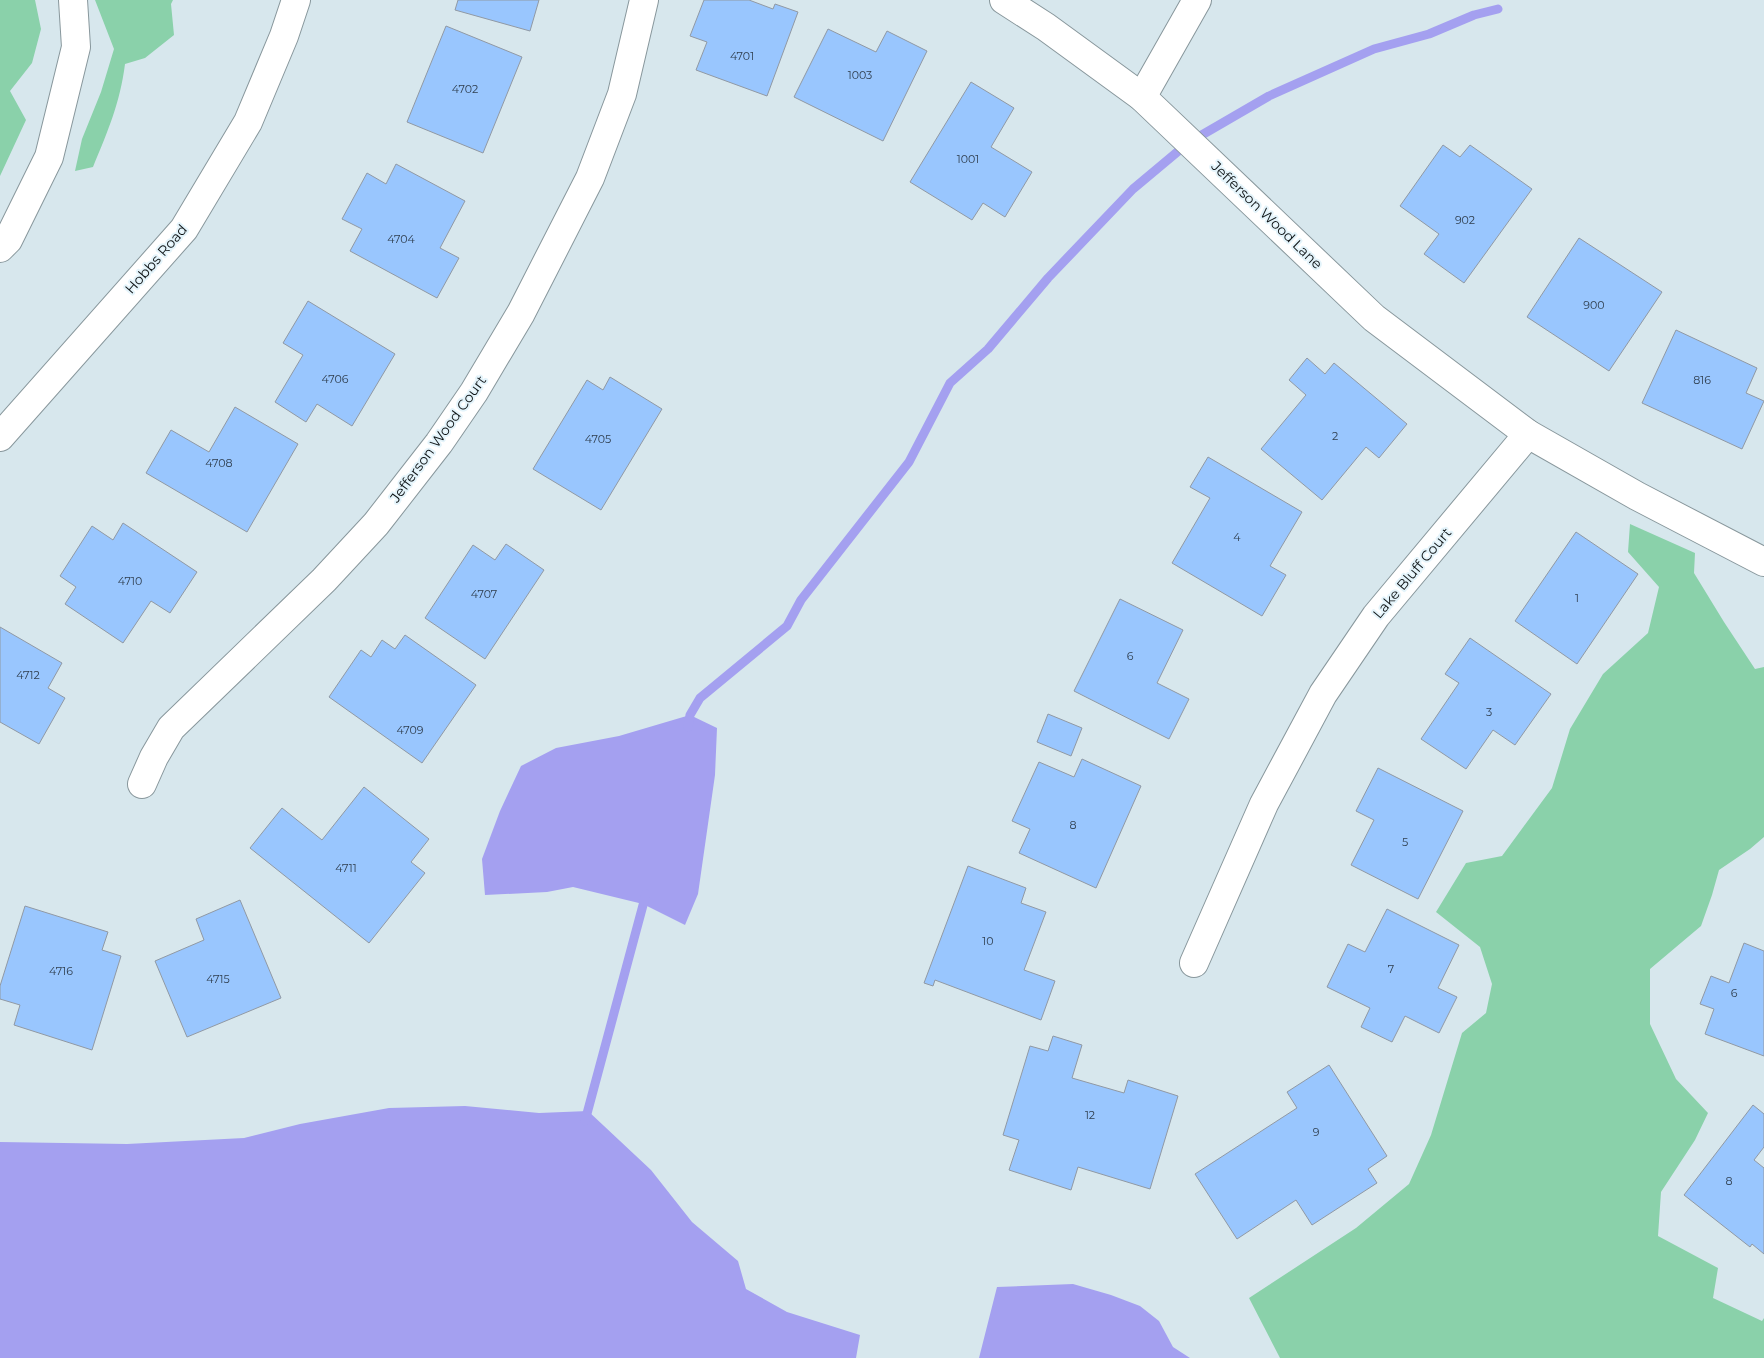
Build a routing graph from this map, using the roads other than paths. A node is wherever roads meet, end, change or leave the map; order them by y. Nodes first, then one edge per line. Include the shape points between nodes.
1 (73, 0) edge
2 (296, 0) edge
3 (644, 0) edge
4 (1004, 0) edge
5 (1197, 0) edge
6 (1142, 96) junction
7 (0, 248) edge
8 (1528, 434) junction
9 (0, 437) edge
10 (1764, 562) edge
11 (142, 784) dead end
12 (1194, 964) dead end

1 - 7 street via 76,47 49,157 8,240
2 - 9 street, Hobbs Road via 248,122 184,229
3 - 11 street, Jefferson Wood Court via 622,94 590,178 521,313 474,392 376,524 324,580 171,728
4 - 6 street, Jefferson Wood Lane
5 - 6 street
6 - 8 street, Jefferson Wood Lane via 1374,318
8 - 10 street via 1621,488
8 - 12 street, Lake Bluff Court via 1376,616 1323,694 1264,804

